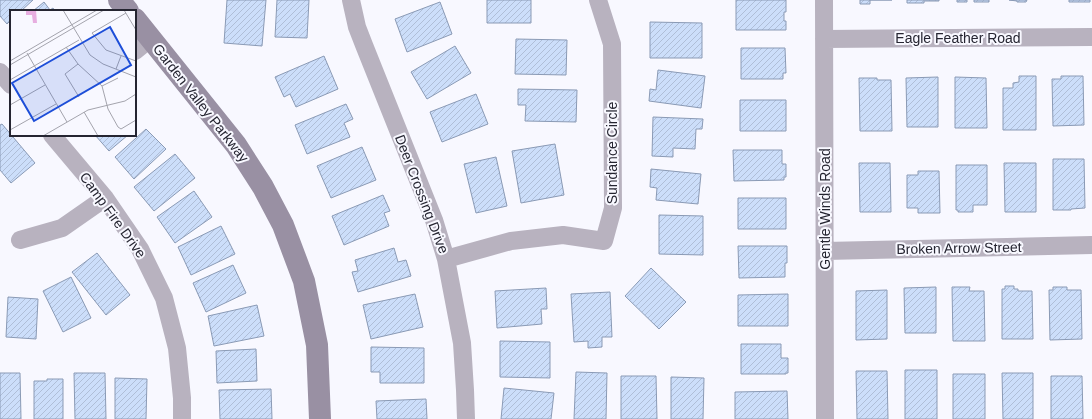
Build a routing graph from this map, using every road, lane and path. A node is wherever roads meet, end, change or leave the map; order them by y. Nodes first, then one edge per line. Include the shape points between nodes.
1 (119, 0) edge
2 (351, 0) edge
3 (598, 0) edge
4 (824, 0) edge
5 (127, 10) edge
6 (136, 22) edge
7 (1092, 37) edge
8 (824, 39) junction
9 (143, 45) edge
10 (0, 72) edge
11 (10, 84) edge
12 (53, 136) edge
13 (105, 198) junction
14 (20, 240) dead end
15 (1092, 245) edge
16 (825, 251) junction
17 (446, 259) junction
18 (182, 419) edge
19 (320, 419) edge
20 (466, 419) edge
21 (825, 419) edge

1 - 5 street
2 - 17 street, Deer Crossing Drive via 357,27 434,220
3 - 17 street, Sundance Circle via 612,44 613,208 604,241 563,235 511,241
4 - 8 street, Gentle Winds Road
6 - 9 street, Garden Valley Parkway
7 - 8 street, Eagle Feather Road
8 - 16 street, Gentle Winds Road
9 - 19 street, Garden Valley Parkway via 236,144 283,225 304,281 317,345
10 - 11 street
12 - 13 street, Camp Fire Drive
13 - 14 street via 62,228
13 - 18 street, Camp Fire Drive via 140,249 164,298 177,348
15 - 16 street, Broken Arrow Street
16 - 21 street, Gentle Winds Road
17 - 20 street, Deer Crossing Drive via 462,343

